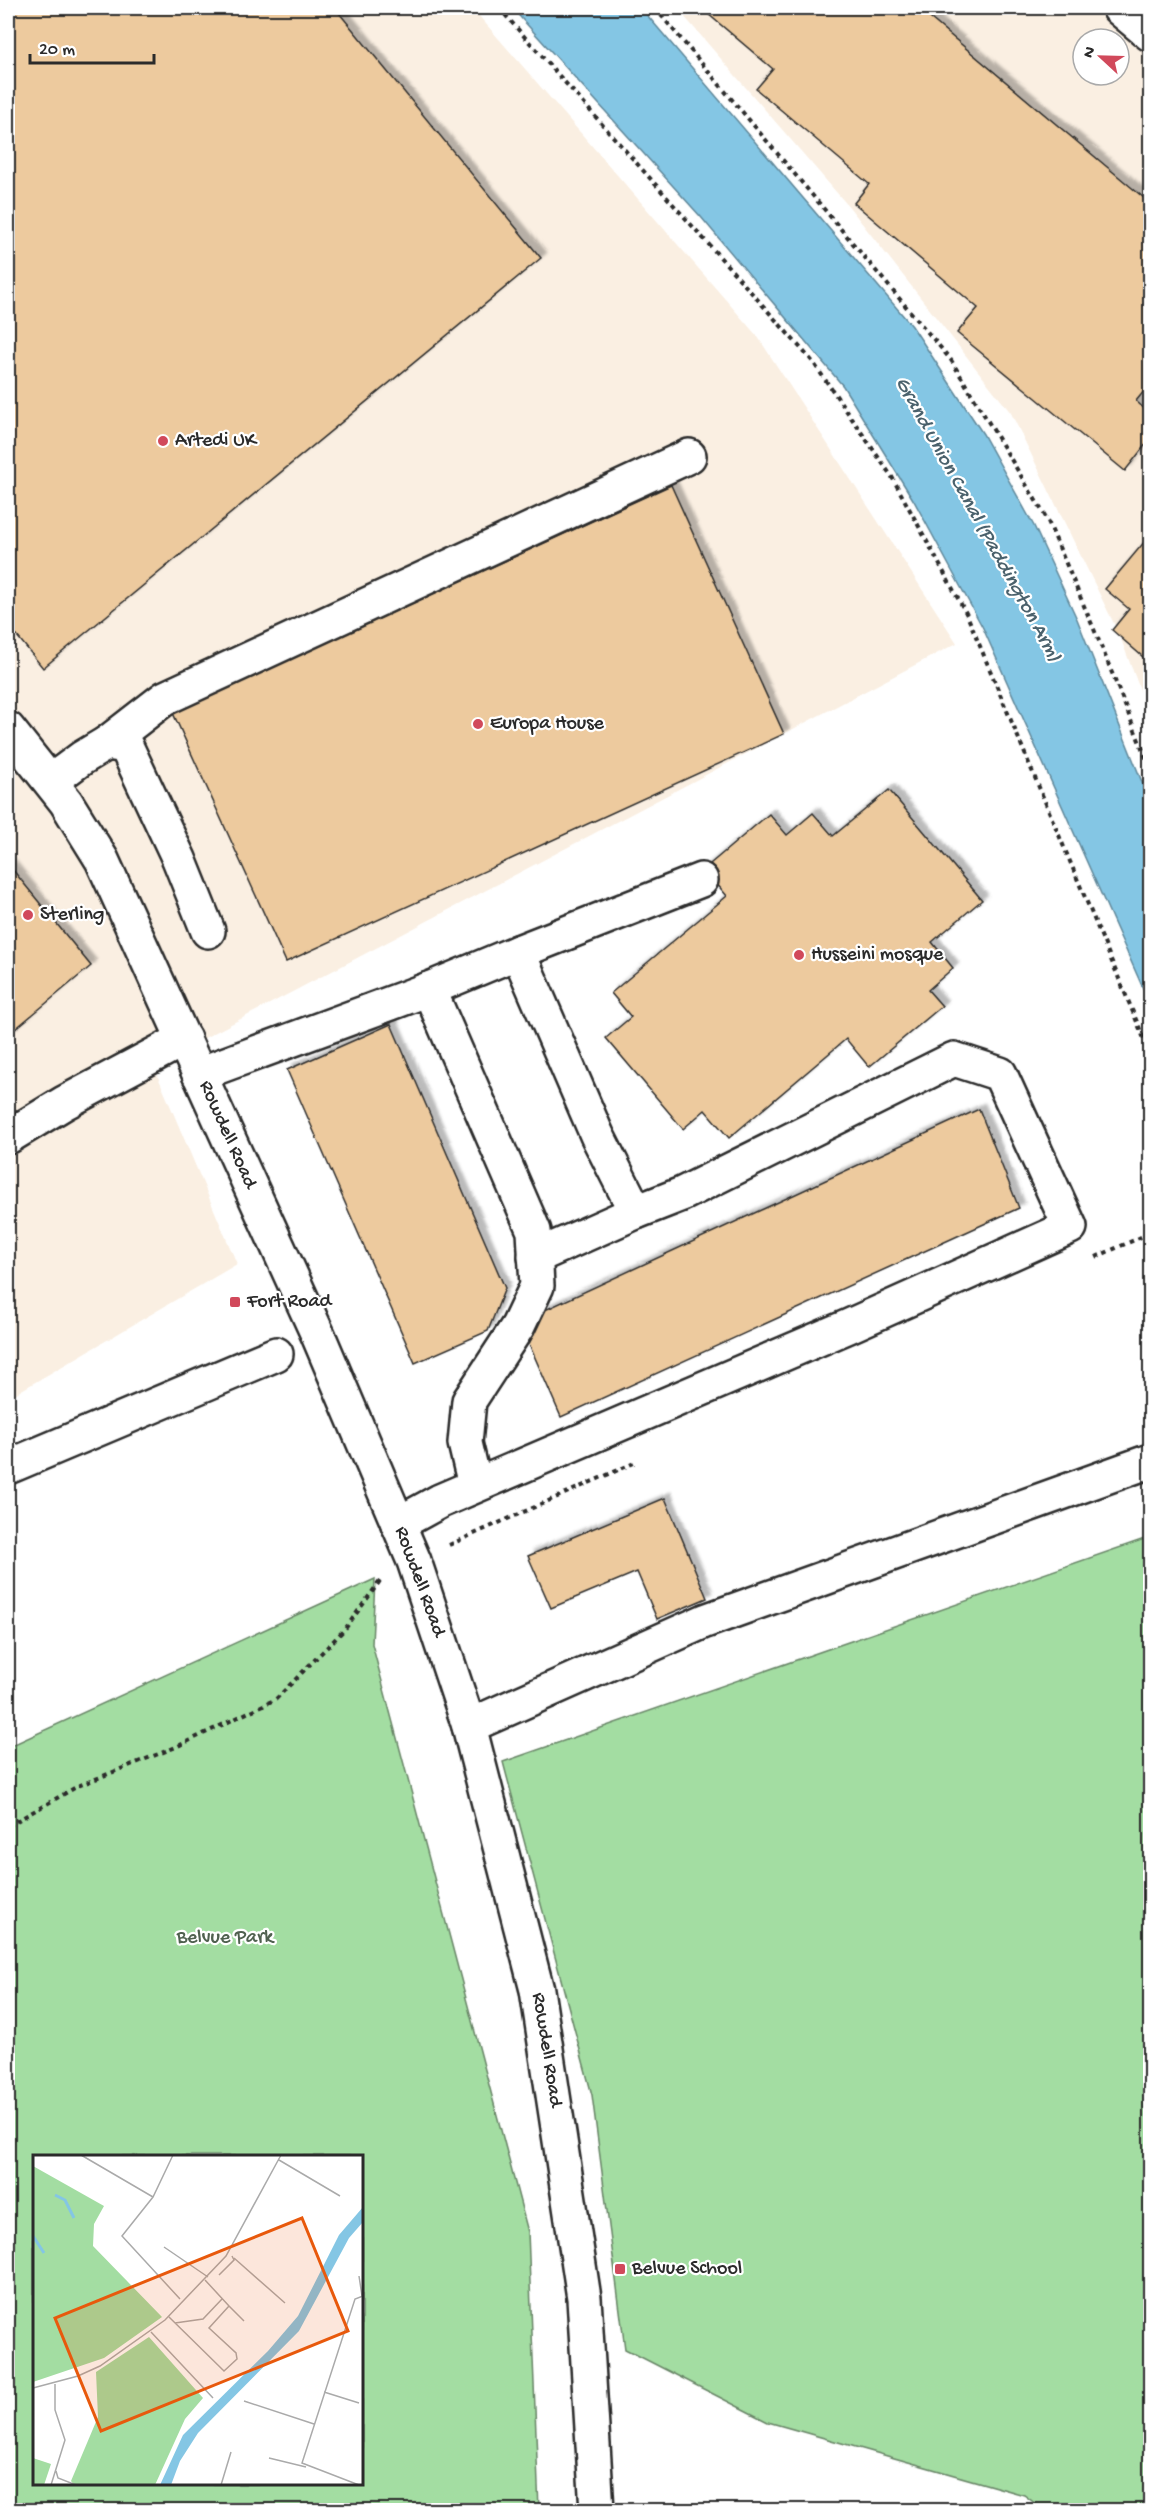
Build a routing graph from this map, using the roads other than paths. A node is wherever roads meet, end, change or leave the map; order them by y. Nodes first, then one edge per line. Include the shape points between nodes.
1 (1119, 8) edge
2 (1150, 34) edge
3 (689, 456) dead end
4 (8, 729) edge
5 (107, 743) junction
6 (51, 781) junction
7 (701, 880) dead end
8 (208, 932) dead end
9 (518, 952) junction
10 (429, 988) junction
11 (184, 1039) junction
12 (200, 1074) junction
13 (8, 1137) edge
14 (636, 1212) junction
15 (536, 1257) junction
16 (276, 1354) dead end
17 (1150, 1461) edge
18 (8, 1467) edge
19 (475, 1485) junction
20 (398, 1524) junction
21 (469, 1726) junction
22 (597, 2511) edge

1 - 2 street
3 - 5 street via 165,698
4 - 6 street, Rowdell Road
5 - 6 street
5 - 8 street via 126,746
6 - 11 street, Rowdell Road via 102,860
7 - 9 street
9 - 10 street
9 - 14 street via 597,1136
10 - 12 street
10 - 15 street via 534,1231
11 - 12 street, Rowdell Road
11 - 13 street
12 - 20 street, Rowdell Road
14 - 15 street
14 - 19 street via 682,1194 954,1059 1000,1074 1070,1227
15 - 19 street via 537,1286 518,1326 469,1401 465,1443
16 - 18 street
17 - 21 street via 705,1621
19 - 20 street
20 - 21 street, Rowdell Road
21 - 22 street, Rowdell Road via 537,1990 584,2298

